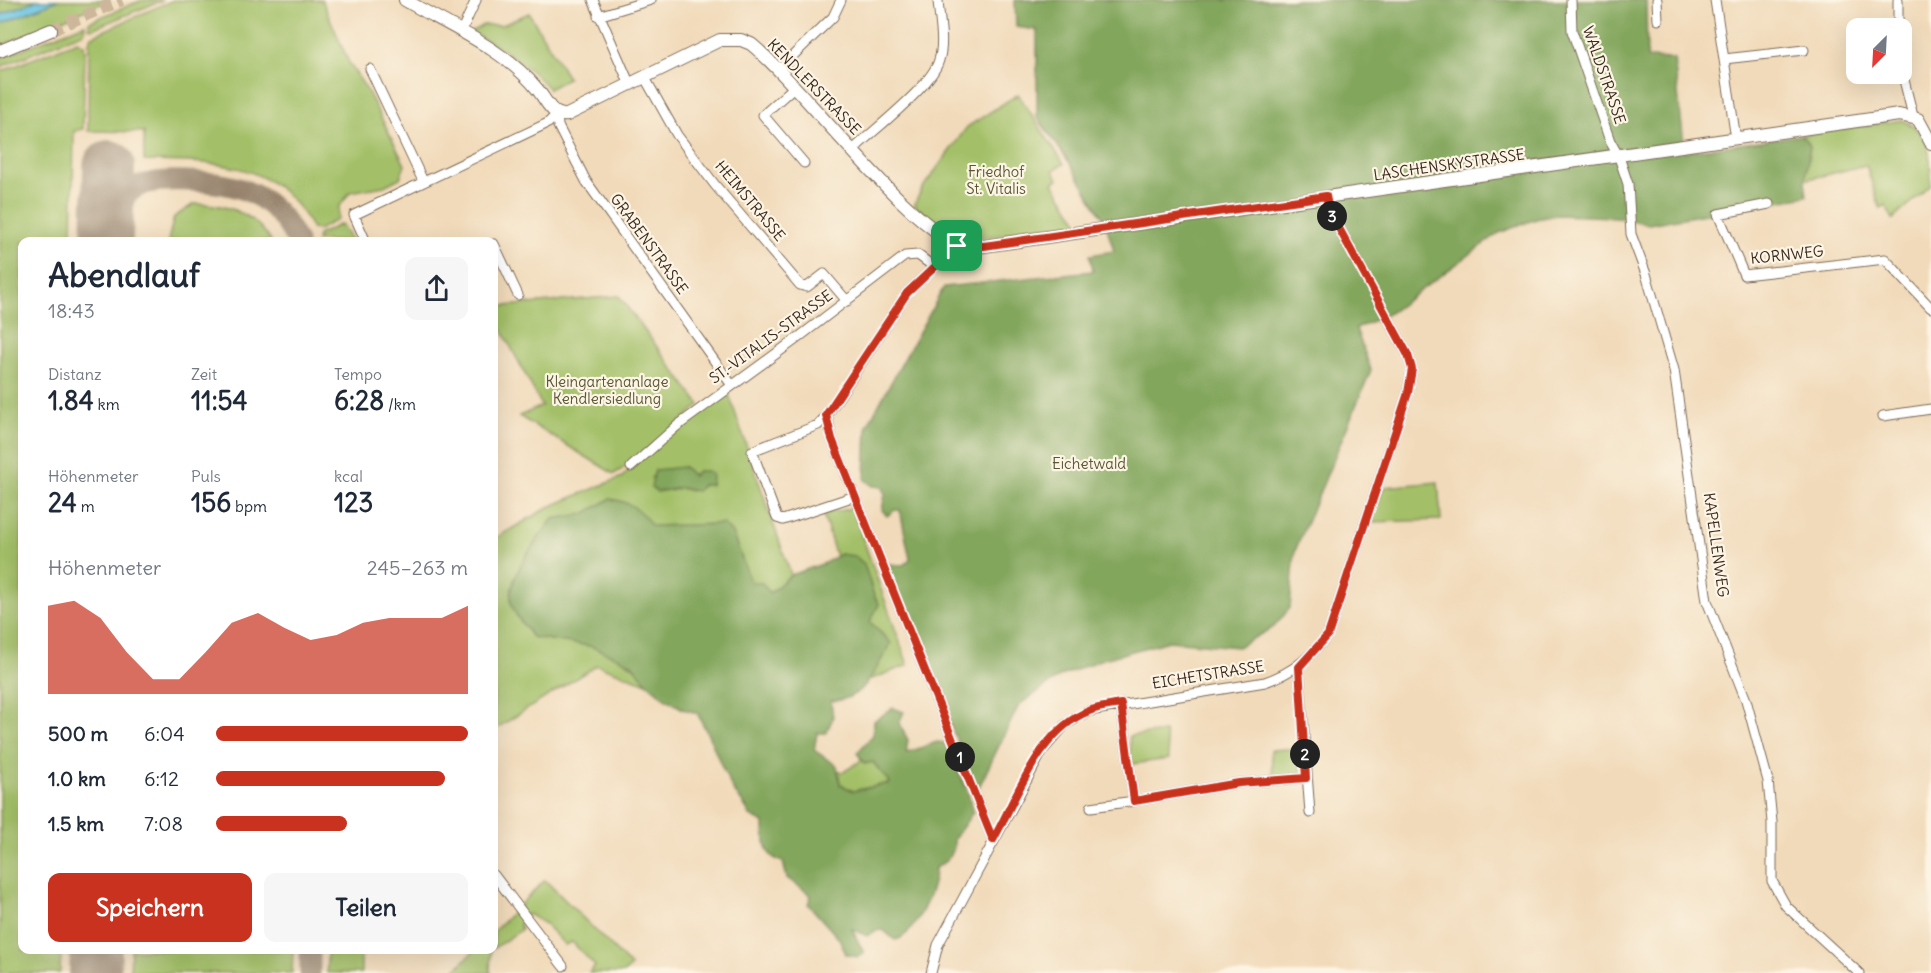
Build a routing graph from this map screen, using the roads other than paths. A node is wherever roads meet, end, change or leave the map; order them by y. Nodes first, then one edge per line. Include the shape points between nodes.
1 (405, 0) edge
2 (476, 0) edge
3 (593, 0) edge
4 (651, 0) edge
5 (841, 0) edge
6 (938, 0) edge
7 (1571, 0) edge
8 (1657, 0) edge
9 (1715, 0) edge
10 (1898, 0) edge
11 (598, 16) junction
12 (1898, 18) edge
13 (1658, 20) dead end
14 (51, 30) tunnel mouth
15 (461, 32) junction
16 (1804, 50) dead end
17 (0, 51) edge
18 (1724, 60) junction
19 (370, 69) dead end
20 (778, 70) junction
21 (645, 78) junction
22 (1905, 84) edge
23 (630, 85) junction
24 (794, 87) junction
25 (557, 114) junction
26 (1913, 116) junction
27 (1736, 139) junction
28 (1931, 143) edge
29 (853, 150) junction
30 (1619, 156) junction
31 (804, 163) dead end
32 (423, 181) junction
33 (1326, 196) junction
34 (1769, 204) dead end
35 (364, 237) edge
36 (957, 246) junction
37 (498, 264) edge
38 (934, 267) junction
39 (518, 295) dead end
40 (848, 301) junction
41 (1931, 308) edge
42 (731, 384) junction
43 (1931, 409) edge
44 (826, 415) junction
45 (1883, 416) dead end
46 (632, 467) dead end
47 (855, 496) junction
48 (1299, 667) junction
49 (1121, 704) junction
50 (1306, 778) junction
51 (1134, 801) junction
52 (1091, 807) dead end
53 (1310, 813) dead end
54 (993, 840) junction
55 (498, 879) edge
56 (563, 966) dead end
57 (931, 973) edge
58 (1859, 973) edge

1 - 15 street
2 - 15 street
3 - 11 street
4 - 11 street
5 - 20 street via 833,17
6 - 29 street via 941,48 937,68
7 - 30 street, WALDSTRASSE via 1572,31 1610,141
8 - 13 street
9 - 18 street
10 - 12 street
11 - 23 street
14 - 17 street
15 - 25 street via 521,73
16 - 18 street
18 - 27 street
19 - 32 street
20 - 21 street, KENDLERSTRASSE via 751,44 730,39 720,40
20 - 24 street, KENDLERSTRASSE
21 - 23 street, KENDLERSTRASSE
21 - 40 street, HEIMSTRASSE via 682,142 800,285 807,287 824,274
22 - 26 street
23 - 25 street, KENDLERSTRASSE via 567,115
24 - 29 street, KENDLERSTRASSE
24 - 31 street via 763,115
25 - 32 street, KENDLERSTRASSE via 548,123
25 - 42 street, GRABENSTRASSE via 558,126 586,181
26 - 27 street, LASCHENSKYSTRASSE
26 - 28 street
27 - 30 street, LASCHENSKYSTRASSE
29 - 36 street, KENDLERSTRASSE via 915,214
30 - 33 street, LASCHENSKYSTRASSE
30 - 58 street, KAPELLENWEG via 1628,184 1631,234 1674,370 1707,601 1746,700 1768,782 1772,881 1786,906
32 - 35 street, KENDLERSTRASSE via 354,215
33 - 36 street, LASCHENSKYSTRASSE via 984,246
33 - 48 street, EICHETSTRASSE via 1329,210 1412,369 1408,393 1328,635
34 - 41 street, KORNWEG via 1718,214 1744,275 1885,260
36 - 38 street
37 - 39 street
38 - 40 street, ST.-VITALIS-STRASSE via 918,255 908,254
38 - 44 street via 907,293
40 - 42 street, ST.-VITALIS-STRASSE
42 - 46 street, ST.-VITALIS-STRASSE via 655,443
43 - 45 street
44 - 47 street
44 - 47 street via 818,425 752,451 777,518 783,520
47 - 54 street
48 - 49 street, EICHETSTRASSE via 1265,682
48 - 50 street
49 - 51 street
49 - 54 street, EICHETSTRASSE via 1089,711 1065,725 1042,750
50 - 51 street via 1239,783
50 - 53 street
51 - 52 street
54 - 57 street, EICHETSTRASSE via 935,952
55 - 56 street

